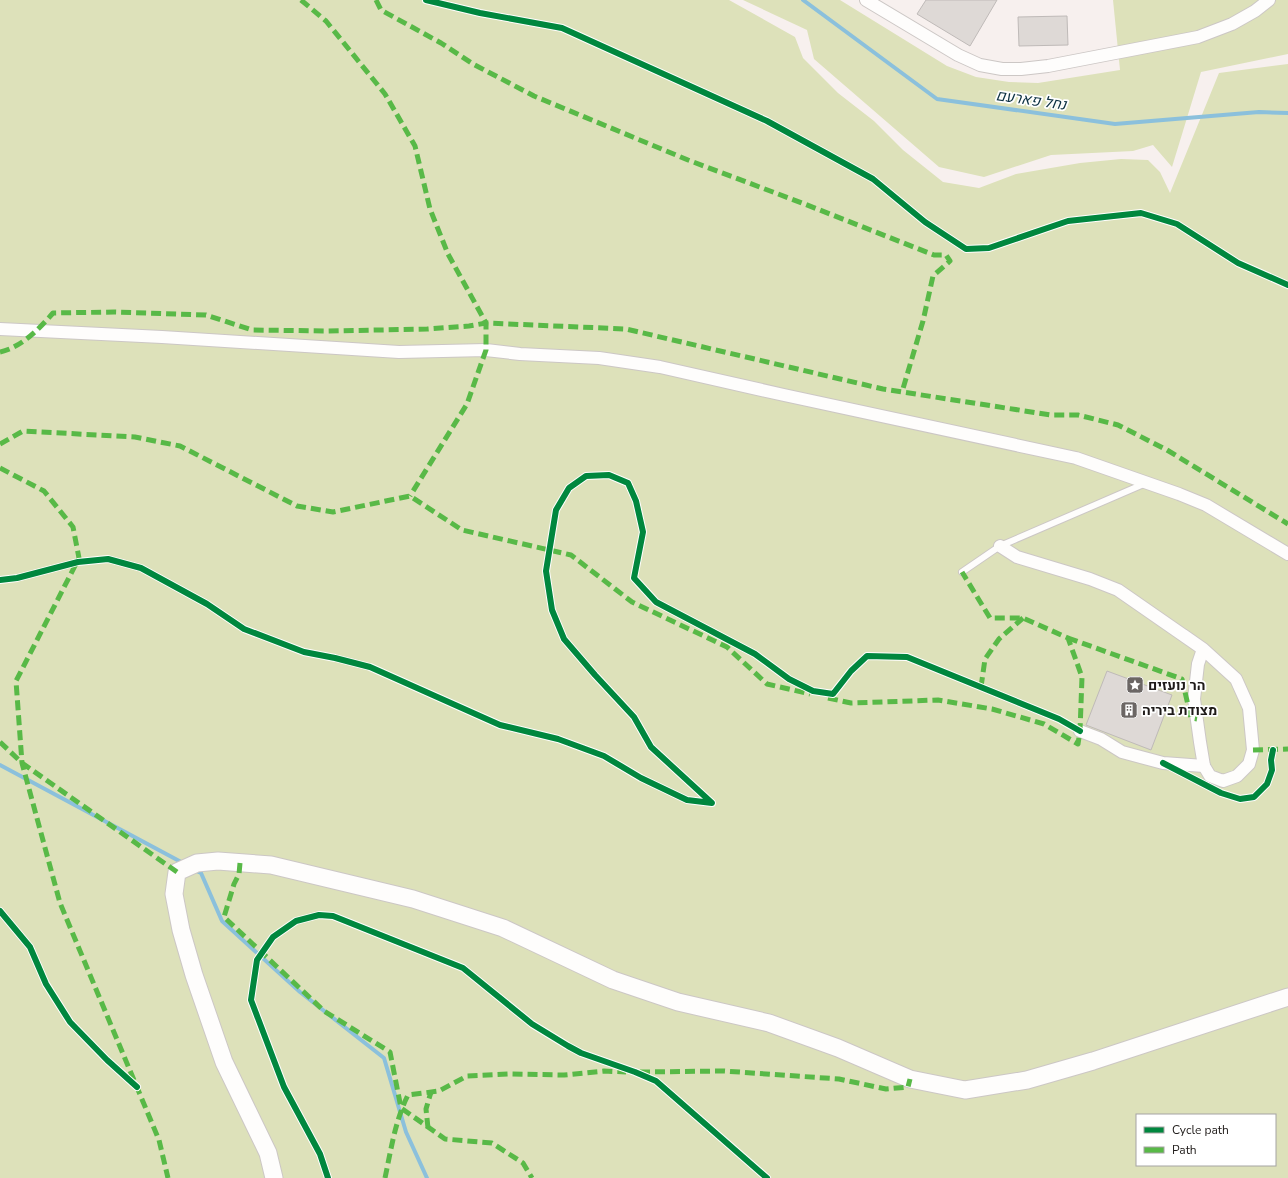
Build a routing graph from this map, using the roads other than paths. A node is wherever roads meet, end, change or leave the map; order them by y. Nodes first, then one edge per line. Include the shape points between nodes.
1 (866, 0) edge
2 (1269, 0) edge
3 (0, 329) edge
4 (1148, 482) junction
5 (1000, 546) junction
6 (1288, 554) edge
7 (962, 572) dead end
8 (1183, 635) dead end
9 (1203, 649) junction
10 (1080, 731) dead end
11 (1204, 766) junction
12 (1288, 998) edge
13 (274, 1178) edge

1 - 2 street via 958,55 980,65 1002,69 1048,66 1198,37 1232,24
3 - 4 street via 399,352 486,350 599,358 660,367 1076,458
4 - 5 lane
4 - 6 street via 1206,506
5 - 7 lane
5 - 9 street via 1022,559 1118,590
8 - 9 street
9 - 11 street via 1198,664 1194,699
9 - 11 street via 1236,679 1248,708 1254,750 1249,764 1238,776 1223,781 1210,776
10 - 11 street via 1101,739 1122,752 1163,763
12 - 13 main road via 1027,1080 965,1090 910,1078 769,1023 678,1002 613,980 503,928 413,899 271,865 218,861 196,863 177,872 174,894 181,930 224,1062 268,1153

